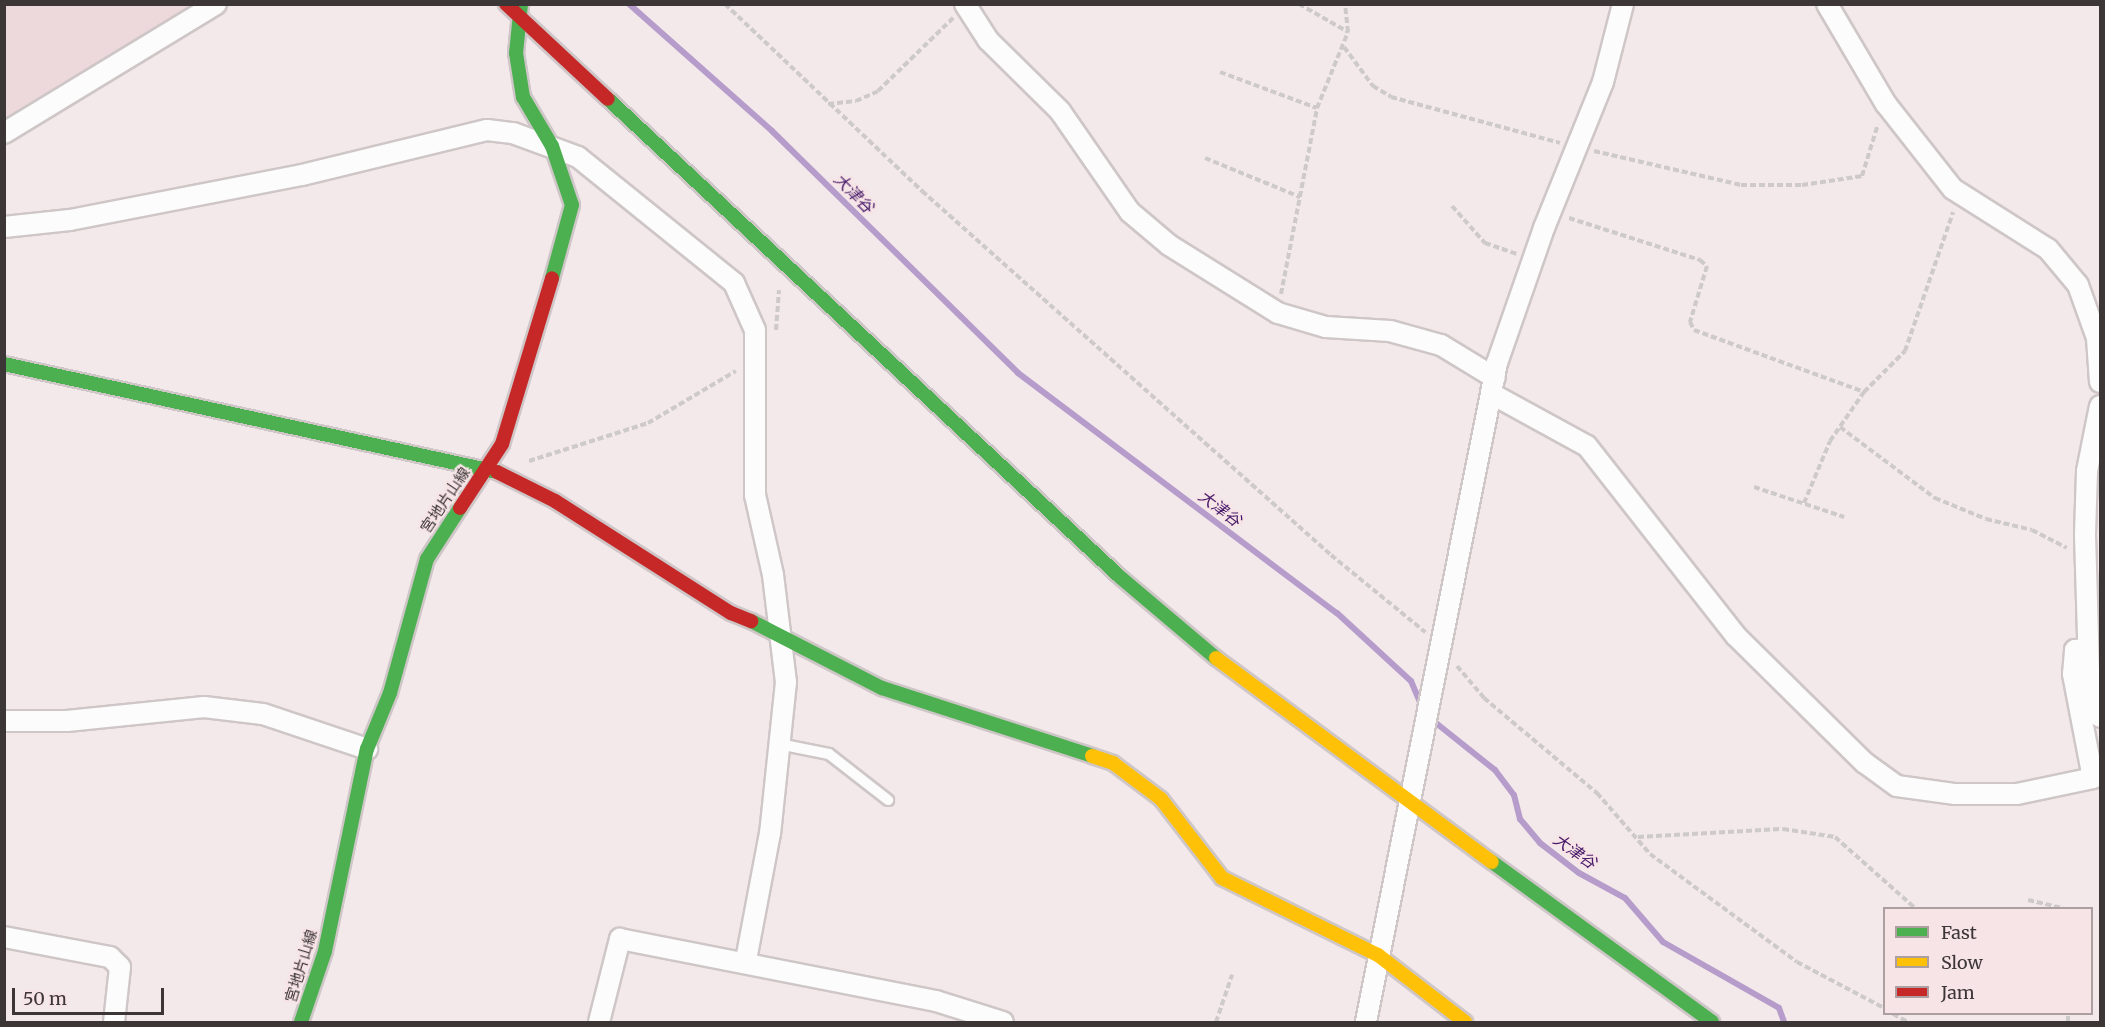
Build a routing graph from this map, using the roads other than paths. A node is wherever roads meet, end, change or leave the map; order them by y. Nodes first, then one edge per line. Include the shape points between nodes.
1 (216, 4) edge
2 (506, 4) edge
3 (1623, 4) edge
4 (1827, 4) edge
5 (966, 6) edge
6 (520, 10) edge
7 (4, 133) edge
8 (552, 146) junction
9 (4, 227) edge
10 (4, 364) edge
11 (2100, 382) edge
12 (1493, 386) junction
13 (2100, 406) edge
14 (493, 471) junction
15 (779, 632) junction
16 (2088, 649) junction
17 (2100, 717) edge
18 (4, 721) edge
19 (779, 744) junction
20 (367, 748) junction
21 (1411, 796) junction
22 (888, 800) dead end
23 (4, 937) edge
24 (1378, 955) junction
25 (746, 960) junction
26 (1443, 1014) edge
27 (114, 1023) edge
28 (301, 1023) edge
29 (599, 1023) edge
30 (1003, 1023) edge
31 (1366, 1023) edge
32 (1465, 1023) edge
33 (1712, 1023) edge

1 - 7 street
2 - 6 street
3 - 12 street via 1606,72 1533,258
4 - 11 street via 1886,104 1961,194 2048,249 2078,285 2097,338
5 - 12 street via 987,40 1060,111 1130,212 1237,292 1278,313 1326,327 1390,331 1441,345
6 - 8 street, 宮地片山線 via 516,53 523,97
6 - 21 street via 1120,577 1251,688
8 - 9 street via 487,130 302,175 70,220
8 - 14 street, 宮地片山線 via 572,205 528,367
8 - 15 street via 578,158 734,283 756,330 755,495
10 - 14 street
12 - 16 street via 1587,446 1736,636 1865,763 1897,786 1955,794 2017,794 2093,778 2073,674 2075,650
12 - 21 street
13 - 16 street via 2087,471
14 - 15 street via 555,501 731,613
14 - 20 street, 宮地片山線 via 427,559 390,693
15 - 19 street via 786,682
15 - 24 street via 882,688 1113,763 1161,799 1222,878
16 - 17 street via 2089,673
18 - 20 street via 67,721 204,707 263,714
19 - 22 lane via 829,754
19 - 25 street via 770,833
20 - 28 street, 宮地片山線 via 325,951
21 - 24 street
21 - 33 street via 1517,885
23 - 27 street via 110,957 120,967
24 - 26 street
24 - 31 street
25 - 29 street via 620,939
25 - 30 street via 936,1001
26 - 32 street

